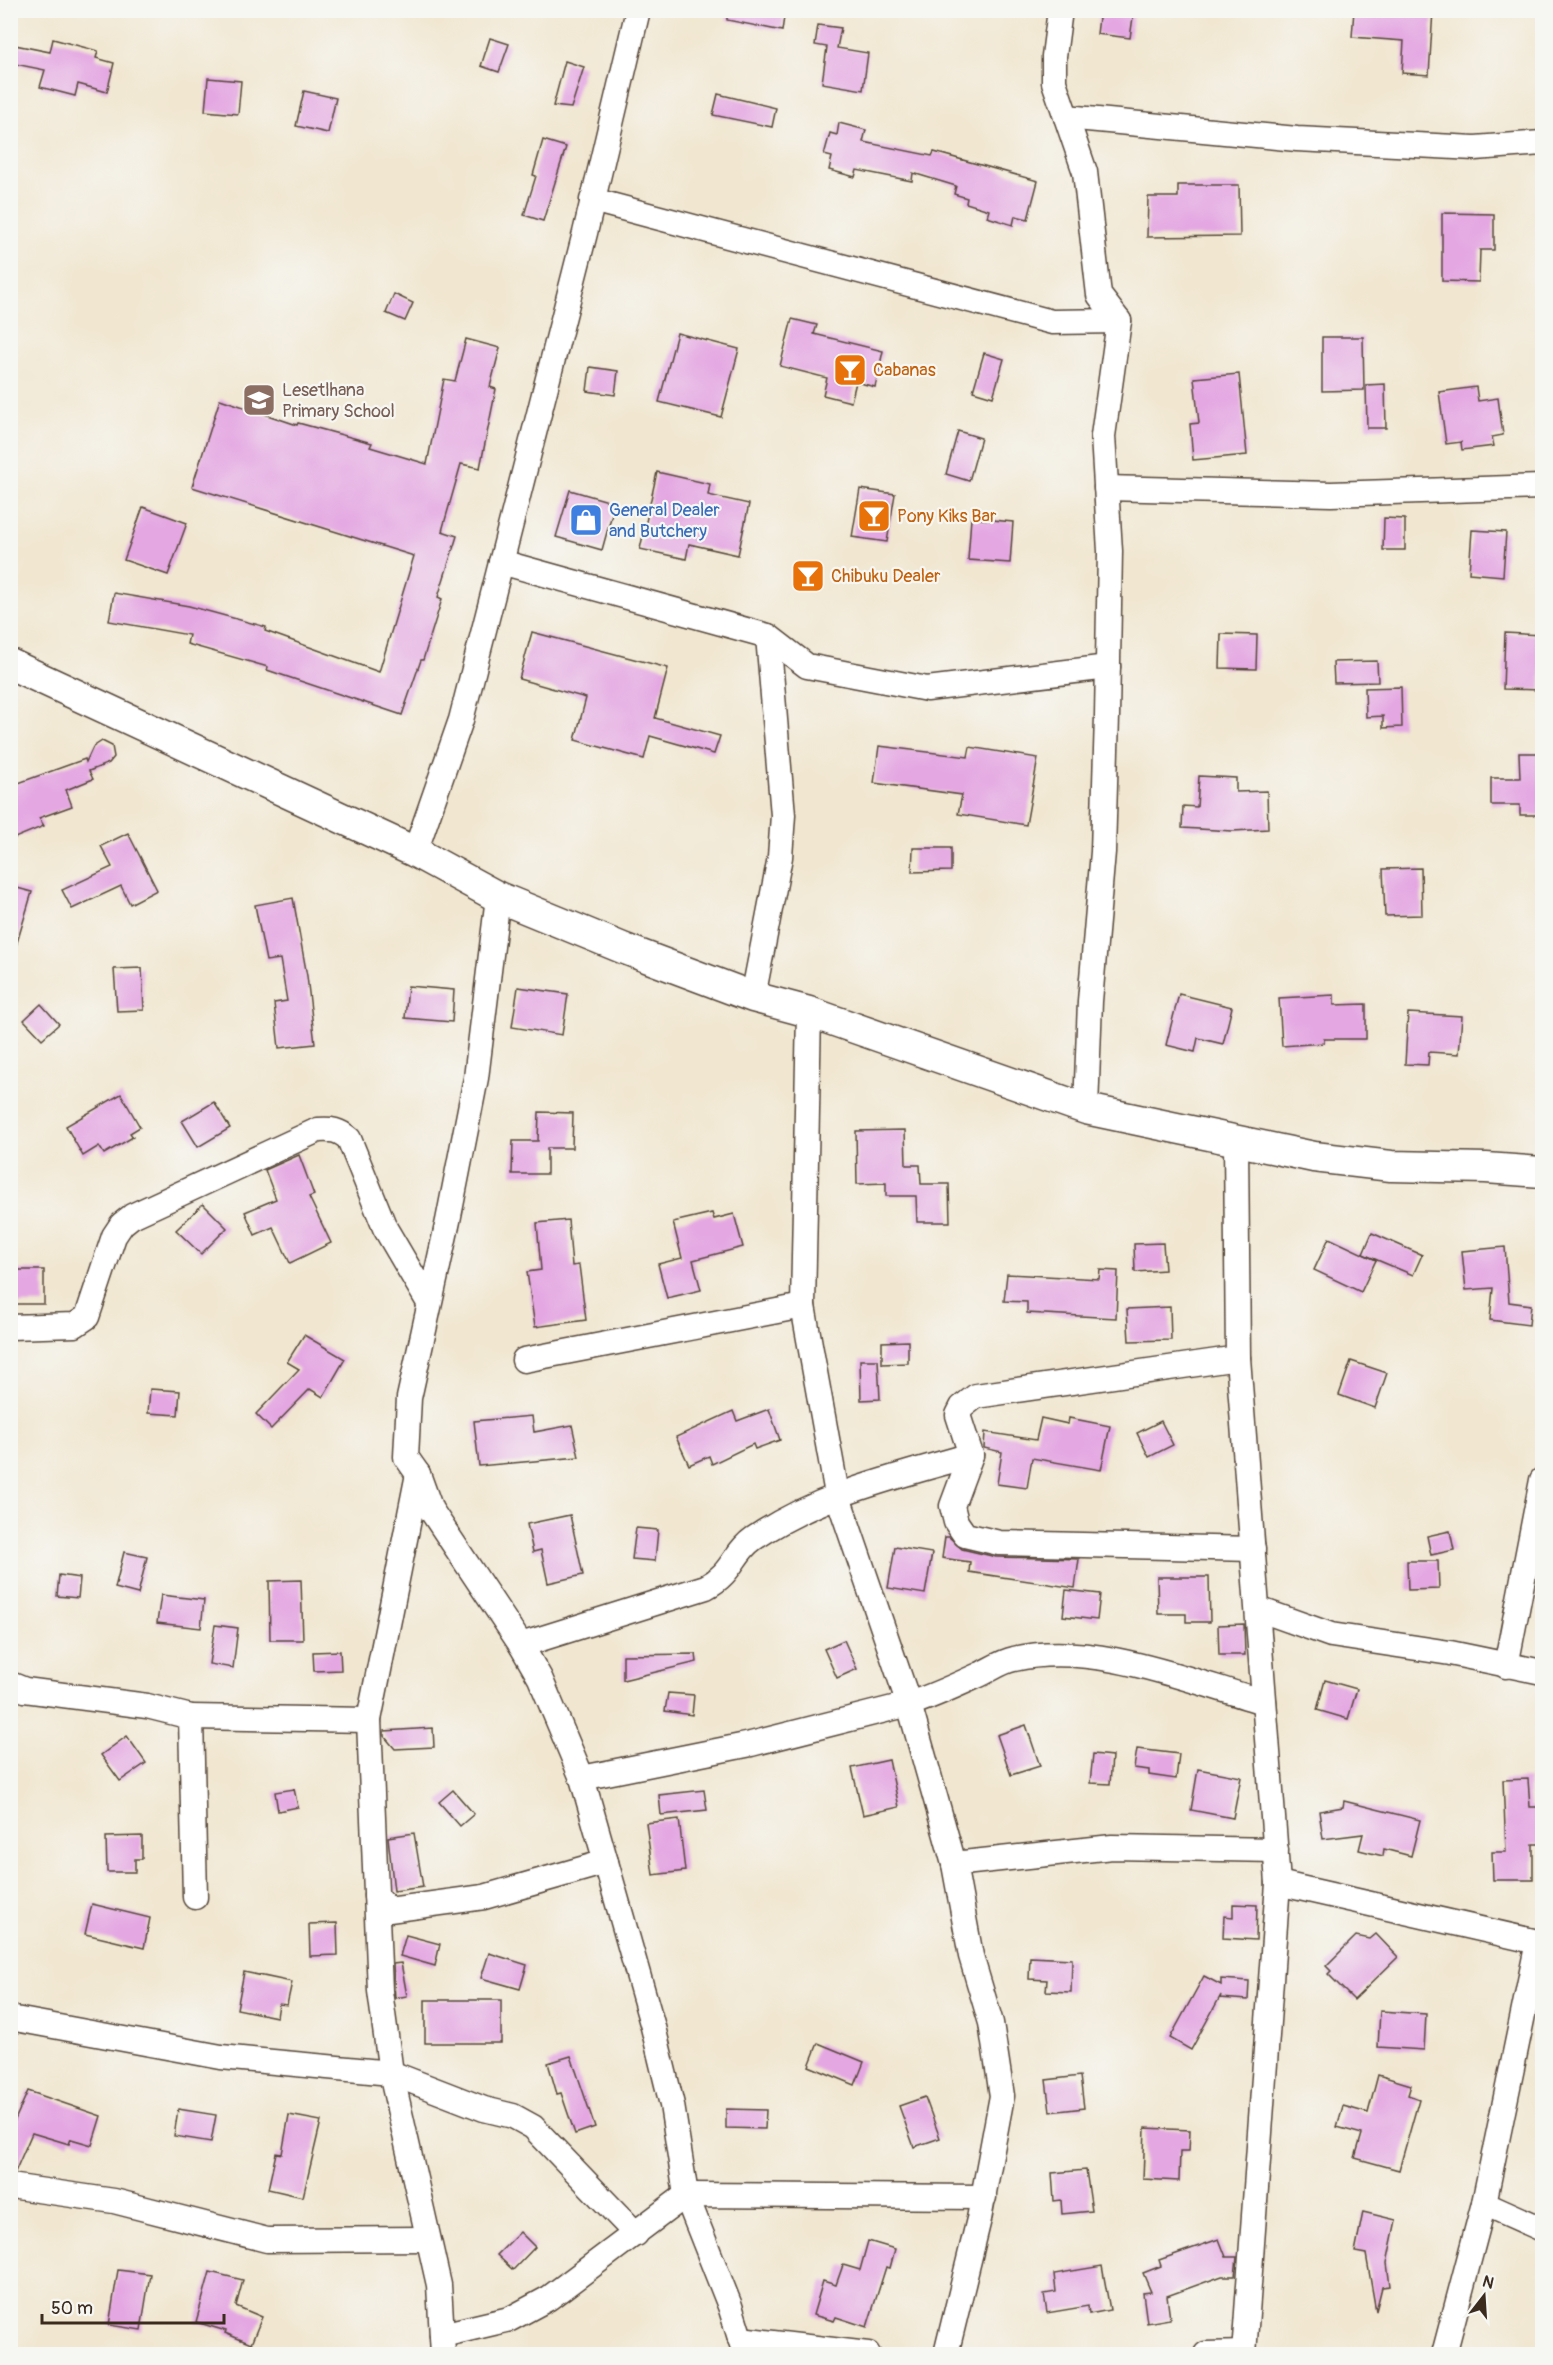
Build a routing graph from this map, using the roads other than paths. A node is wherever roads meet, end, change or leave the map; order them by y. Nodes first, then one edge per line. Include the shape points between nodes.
1 (638, 10) edge
2 (1060, 10) edge
3 (1066, 117) junction
4 (1542, 143) edge
5 (592, 200) junction
6 (1119, 321) junction
7 (1542, 487) edge
8 (1106, 488) junction
9 (501, 562) junction
10 (768, 636) junction
11 (10, 664) edge
12 (1108, 667) junction
13 (415, 852) junction
14 (498, 897) junction
15 (753, 997) junction
16 (809, 1012) junction
17 (1086, 1109) junction
18 (1236, 1142) junction
19 (1542, 1172) edge
20 (429, 1303) junction
21 (803, 1306) junction
22 (10, 1327) edge
23 (1238, 1358) junction
24 (524, 1360) dead end
25 (970, 1455) junction
26 (418, 1474) junction
27 (1542, 1480) edge
28 (837, 1494) junction
29 (1253, 1549) junction
30 (1258, 1609) junction
31 (521, 1645) junction
32 (1506, 1666) junction
33 (1542, 1672) edge
34 (10, 1684) edge
35 (1264, 1702) junction
36 (909, 1704) junction
37 (191, 1717) junction
38 (369, 1720) junction
39 (582, 1778) junction
40 (1275, 1850) junction
41 (606, 1862) junction
42 (954, 1864) junction
43 (1278, 1883) junction
44 (376, 1896) junction
45 (195, 1897) dead end
46 (1540, 1942) edge
47 (10, 2018) edge
48 (391, 2073) junction
49 (10, 2186) edge
50 (686, 2194) junction
51 (984, 2196) junction
52 (1484, 2203) junction
53 (1542, 2229) edge
54 (636, 2234) junction
55 (428, 2239) junction
56 (442, 2345) edge
57 (742, 2347) edge
58 (1244, 2354) edge
59 (868, 2355) edge
60 (946, 2355) edge
61 (1206, 2355) edge
62 (1444, 2355) edge

1 - 5 street
2 - 3 street via 1054,82
3 - 4 street via 1297,139 1474,148
3 - 6 street via 1085,172 1098,295
5 - 6 street via 1052,322
5 - 9 street
6 - 8 street via 1103,435
7 - 8 street via 1332,494
8 - 12 street via 1110,552
9 - 10 street
9 - 13 street via 461,720
10 - 12 street via 807,666 927,689
10 - 15 street via 783,815 780,857
11 - 13 street
12 - 17 street via 1103,852 1090,1001
13 - 14 street
14 - 15 street
14 - 20 street via 476,1078
15 - 16 street
16 - 17 street
16 - 21 street
17 - 18 street
18 - 19 street via 1391,1166
18 - 23 street
20 - 22 street via 386,1228 349,1139 330,1129 318,1130 132,1216 114,1236 87,1317 75,1325
20 - 26 street via 409,1398 406,1456
21 - 24 street
21 - 28 street
23 - 25 street via 976,1396 958,1414
23 - 29 street
25 - 28 street
25 - 29 street via 952,1506 965,1535 999,1543
26 - 31 street via 431,1510
26 - 38 street
27 - 32 street
28 - 31 street via 753,1539 719,1580 706,1587
28 - 36 street
29 - 30 street
30 - 32 street via 1331,1635 1450,1653
30 - 35 street
31 - 39 street via 540,1678
32 - 33 street
34 - 37 street via 25,1690 147,1706
35 - 36 street via 1145,1668 1050,1654 1013,1659
35 - 40 street
36 - 39 street via 752,1744
36 - 42 street
37 - 38 street
37 - 45 street
38 - 44 street
39 - 41 street
40 - 42 street via 1112,1847
40 - 43 street
41 - 44 street via 484,1897 389,1910
41 - 50 street via 670,2094
42 - 51 street via 971,1956 999,2063 1002,2096
43 - 46 street
43 - 58 street
44 - 48 street via 380,1991
46 - 52 street
47 - 48 street via 221,2057
48 - 54 street via 534,2127
48 - 55 street
49 - 55 street via 114,2201 267,2240
50 - 51 street
50 - 54 street
50 - 57 street
51 - 60 street
52 - 53 street
52 - 62 street
54 - 56 street via 549,2298 510,2319
55 - 56 street via 439,2285
57 - 59 street
58 - 61 street

